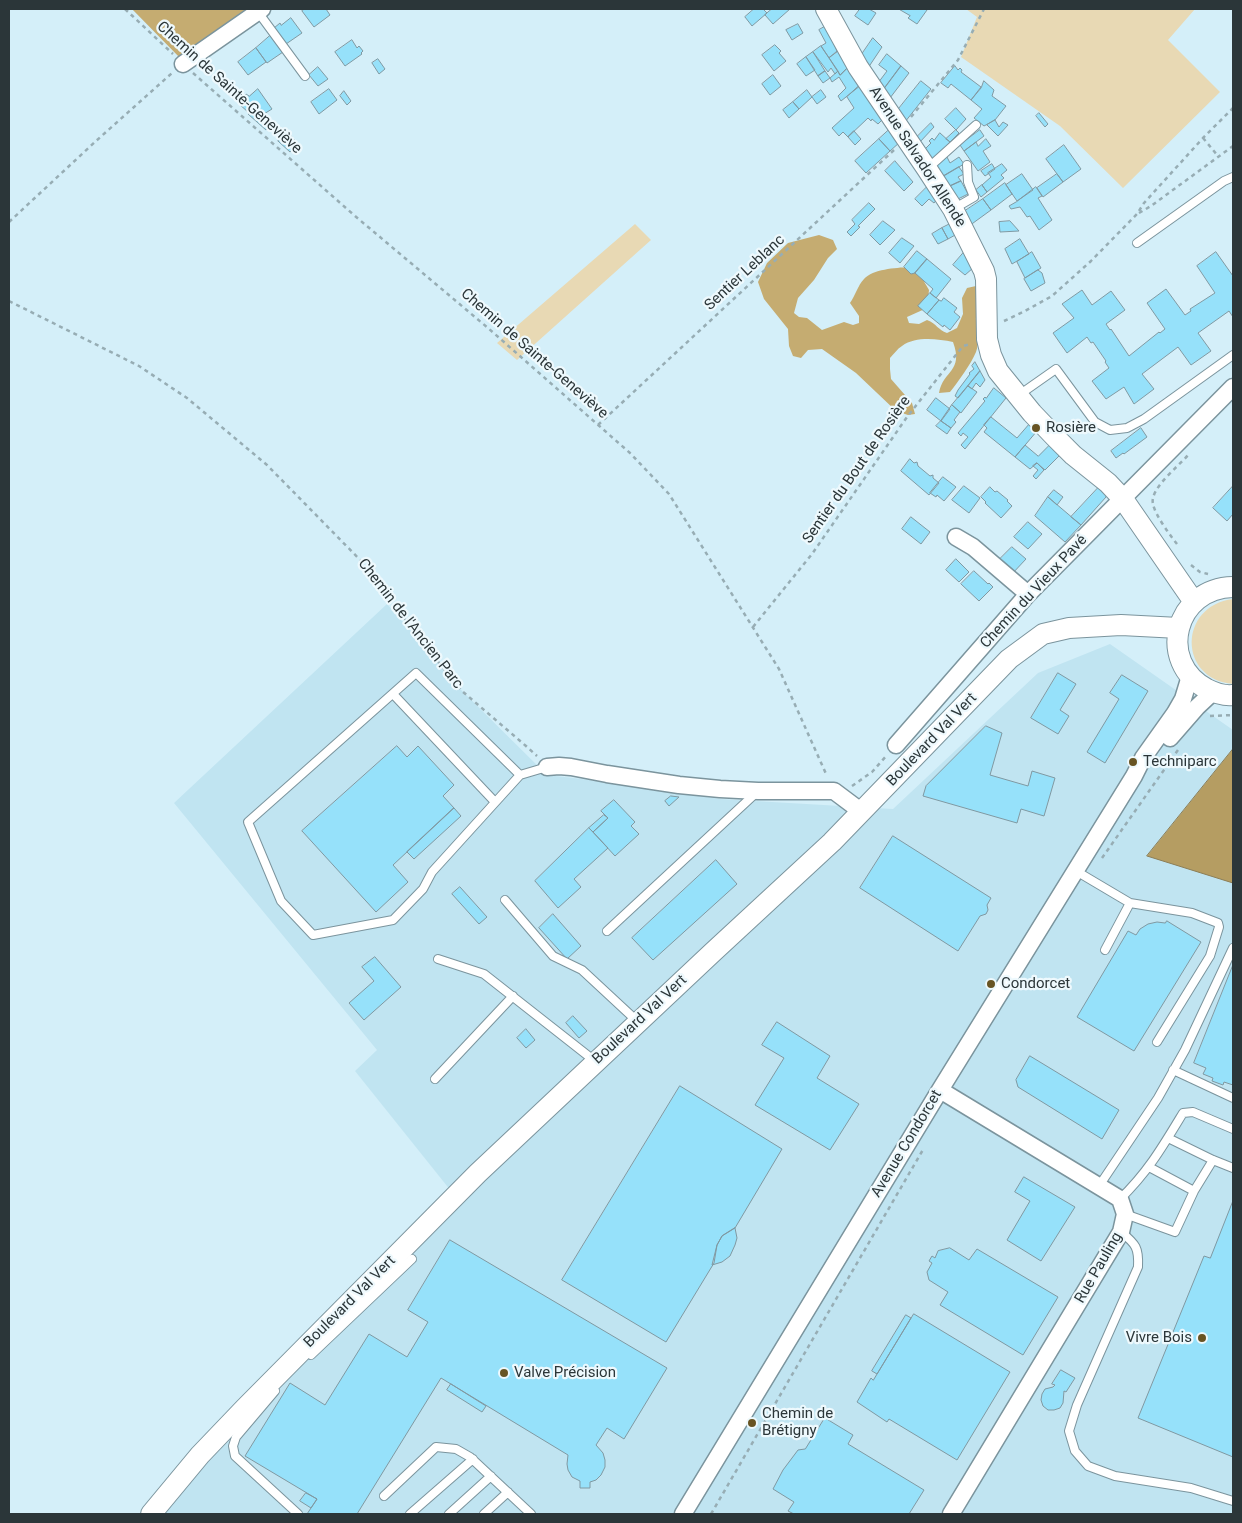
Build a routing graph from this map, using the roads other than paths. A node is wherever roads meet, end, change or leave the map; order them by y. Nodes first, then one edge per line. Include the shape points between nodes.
1 (826, 9) edge
2 (260, 10) edge
3 (183, 64) road end
4 (305, 76) dead end
5 (976, 125) dead end
6 (967, 165) dead end
7 (928, 169) junction
8 (1233, 177) edge
9 (953, 209) junction
10 (1137, 243) dead end
11 (1233, 355) edge
12 (1233, 387) edge
13 (1018, 396) junction
14 (1123, 499) junction
15 (956, 536) dead end
16 (1233, 587) edge
17 (1028, 594) junction
18 (1194, 602) junction
19 (1179, 628) junction
20 (1190, 676) junction
21 (1213, 692) junction
22 (393, 694) junction
23 (1233, 695) edge
24 (896, 745) road end
25 (547, 767) joint
26 (520, 775) junction
27 (1134, 776) junction
28 (758, 791) junction
29 (495, 802) junction
30 (862, 812) junction
31 (1076, 872) junction
32 (505, 900) dead end
33 (1130, 903) junction
34 (607, 931) dead end
35 (1233, 948) edge
36 (1105, 950) dead end
37 (438, 959) dead end
38 (513, 996) junction
39 (638, 1022) junction
40 (1156, 1042) dead end
41 (596, 1062) junction
42 (1173, 1070) junction
43 (435, 1079) dead end
44 (940, 1090) junction
45 (1233, 1098) edge
46 (1233, 1129) edge
47 (1168, 1138) junction
48 (1213, 1160) junction
49 (1149, 1167) junction
50 (1233, 1168) edge
51 (1099, 1186) junction
52 (1194, 1191) junction
53 (1123, 1207) junction
54 (1121, 1232) junction
55 (412, 1260) dead end
56 (302, 1364) dead end
57 (281, 1384) dead end
58 (473, 1459) junction
59 (491, 1476) junction
60 (508, 1492) junction
61 (384, 1496) dead end
62 (1233, 1502) edge
63 (151, 1514) edge
64 (298, 1514) edge
65 (410, 1514) edge
66 (449, 1514) edge
67 (484, 1514) edge
68 (531, 1514) edge
69 (683, 1514) edge
70 (950, 1514) edge

1 - 7 street, Avenue Salvador Allende via 858,67
2 - 3 street
2 - 4 lane
5 - 7 lane
6 - 9 lane via 968,182 974,197
7 - 9 street, Avenue Salvador Allende
8 - 10 lane
9 - 13 street, Avenue Salvador Allende via 984,271 991,355 998,371
11 - 13 lane via 1127,428 1110,430 1095,422 1056,369
12 - 14 street, Chemin du Vieux Pavé
13 - 14 street, Avenue Salvador Allende via 1061,443
14 - 17 street, Chemin du Vieux Pavé
14 - 18 street, Avenue Salvador Allende
15 - 17 street via 973,546
16 - 18 street via 1207,593
17 - 24 street, Chemin du Vieux Pavé
18 - 19 street
19 - 20 street via 1178,645
19 - 30 street, Boulevard Val Vert via 1121,625 1069,628 1043,634 1009,659
20 - 21 street
20 - 27 street, Avenue Condorcet via 1183,699
21 - 23 street
21 - 27 street, Avenue Condorcet via 1179,726 1149,764
22 - 26 lane via 416,673
22 - 29 lane
22 - 29 lane via 248,822 281,901 314,935 393,920
25 - 26 lane
25 - 28 street via 565,766 679,785
26 - 29 lane
27 - 31 street, Avenue Condorcet
28 - 30 street via 834,791
28 - 34 lane
30 - 39 street, Boulevard Val Vert
31 - 33 lane
31 - 44 street, Avenue Condorcet
32 - 39 lane via 553,956 582,970
33 - 36 lane
33 - 40 lane via 1192,913 1218,923 1220,927 1210,956
35 - 42 lane
37 - 38 lane via 484,974
38 - 41 lane
38 - 43 lane
39 - 41 street, Boulevard Val Vert
41 - 63 street, Boulevard Val Vert via 478,1174 244,1408
42 - 45 lane
42 - 51 lane
44 - 51 street
44 - 69 street, Avenue Condorcet
46 - 47 lane via 1193,1112 1182,1113
47 - 48 lane
47 - 49 lane
48 - 50 lane
48 - 52 lane
49 - 52 lane
49 - 53 lane
51 - 53 street
52 - 53 lane via 1175,1232
53 - 54 street, Rue Pauling
54 - 62 lane via 1133,1241 1139,1252 1138,1267 1076,1405 1069,1431 1075,1451 1088,1466 1115,1476 1190,1488
54 - 70 street, Rue Pauling
55 - 56 lane
57 - 64 lane via 236,1437 233,1446 235,1456
58 - 59 lane
58 - 61 lane via 456,1449 436,1447
58 - 65 lane
59 - 60 lane
59 - 66 lane
60 - 67 lane
60 - 68 lane

